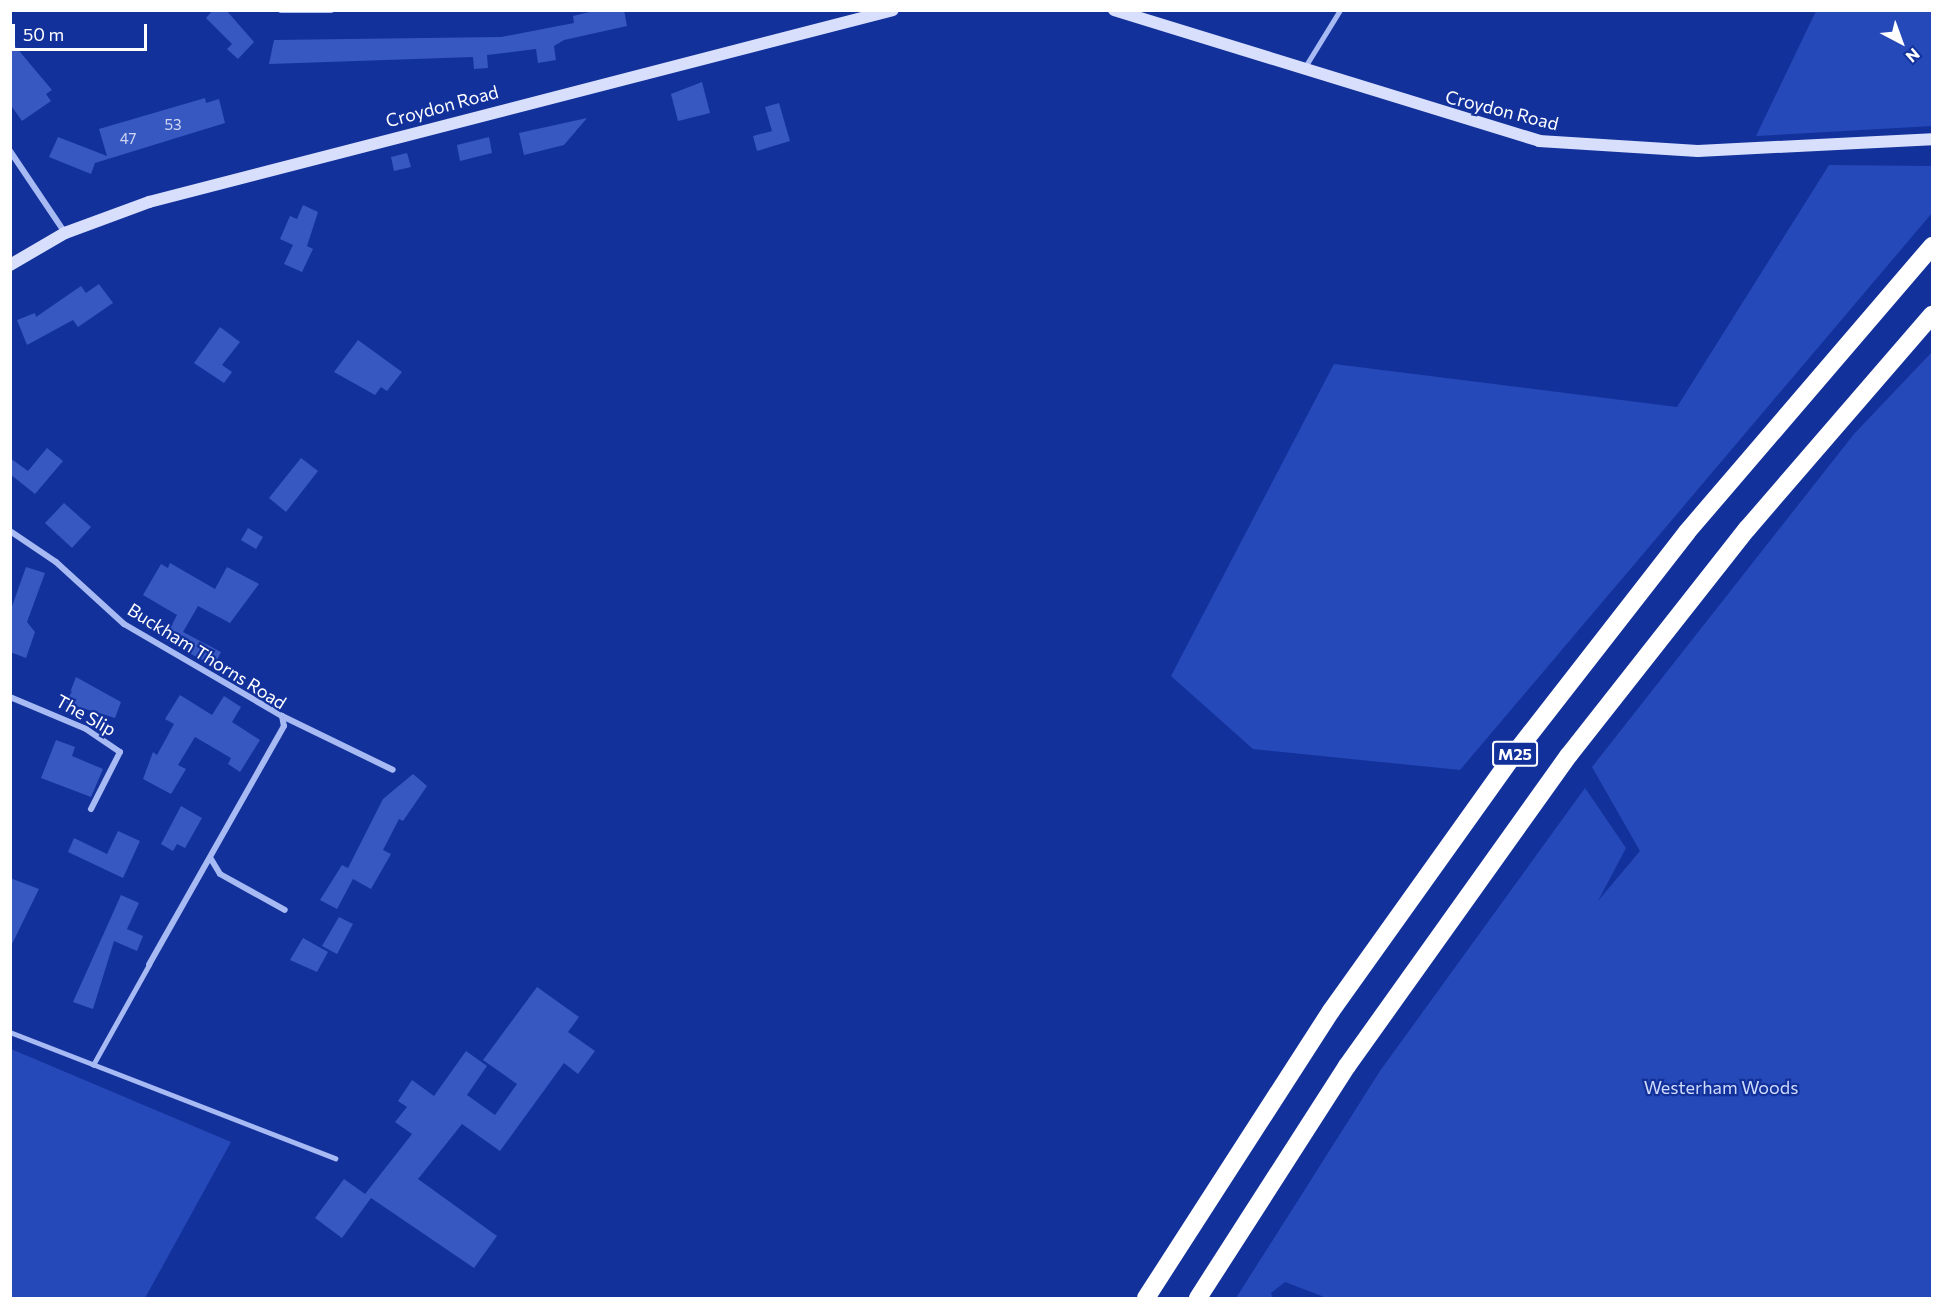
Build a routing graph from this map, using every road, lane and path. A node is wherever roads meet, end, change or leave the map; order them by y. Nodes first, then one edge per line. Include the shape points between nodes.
1 (281, 10) edge
2 (331, 10) edge
3 (893, 10) edge
4 (1114, 10) edge
5 (1340, 10) edge
6 (1304, 69) junction
7 (1932, 139) edge
8 (10, 151) edge
9 (65, 233) junction
10 (1932, 246) edge
11 (10, 265) edge
12 (1932, 315) edge
13 (10, 531) edge
14 (10, 697) edge
15 (282, 716) junction
16 (393, 770) dead end
17 (91, 809) dead end
18 (214, 853) junction
19 (285, 910) dead end
20 (149, 965) joint
21 (10, 1032) edge
22 (93, 1065) junction
23 (335, 1158) dead end
24 (1146, 1299) edge
25 (1198, 1299) edge

1 - 2 street
3 - 9 main road, Croydon Road via 194,190
4 - 6 main road, Croydon Road
5 - 6 lane
6 - 7 main road, Croydon Road via 1454,118 1560,144 1698,151
8 - 9 street
9 - 11 main road, Croydon Road
10 - 24 highway, M25 via 1687,532 1520,748 1331,1011
12 - 25 highway, M25 via 1747,529 1569,755 1354,1056
13 - 15 street, Buckham Thorns Road via 56,562 124,624
14 - 17 street, The Slip via 86,729 120,752
15 - 16 street
15 - 18 street, Buckham Thorns Road via 285,726
18 - 19 street via 210,861 220,874
18 - 20 street, Buckham Thorns Road
20 - 22 lane
21 - 22 lane
22 - 23 lane

